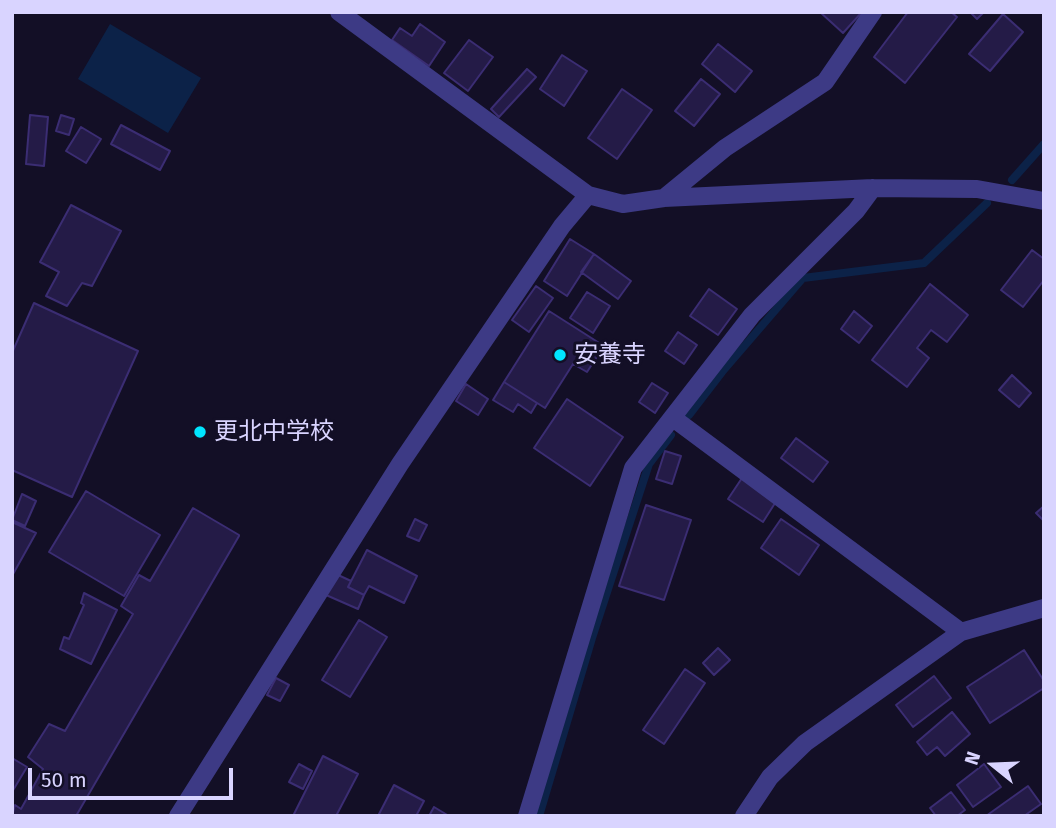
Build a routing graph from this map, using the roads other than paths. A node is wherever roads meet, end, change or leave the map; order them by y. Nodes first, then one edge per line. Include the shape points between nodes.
1 (339, 12) edge
2 (873, 12) edge
3 (873, 188) junction
4 (587, 195) junction
5 (664, 198) junction
6 (1044, 201) edge
7 (673, 418) junction
8 (1044, 608) edge
9 (961, 632) junction
10 (178, 816) edge
11 (527, 816) edge
12 (744, 816) edge

1 - 4 street
2 - 5 street via 825,82 725,148
3 - 5 street
3 - 6 street via 977,190
3 - 7 street via 856,211 752,315
4 - 5 street via 623,204
4 - 10 street via 400,464
7 - 9 street
7 - 11 street via 633,468
8 - 9 street
9 - 12 street via 805,743 770,777

